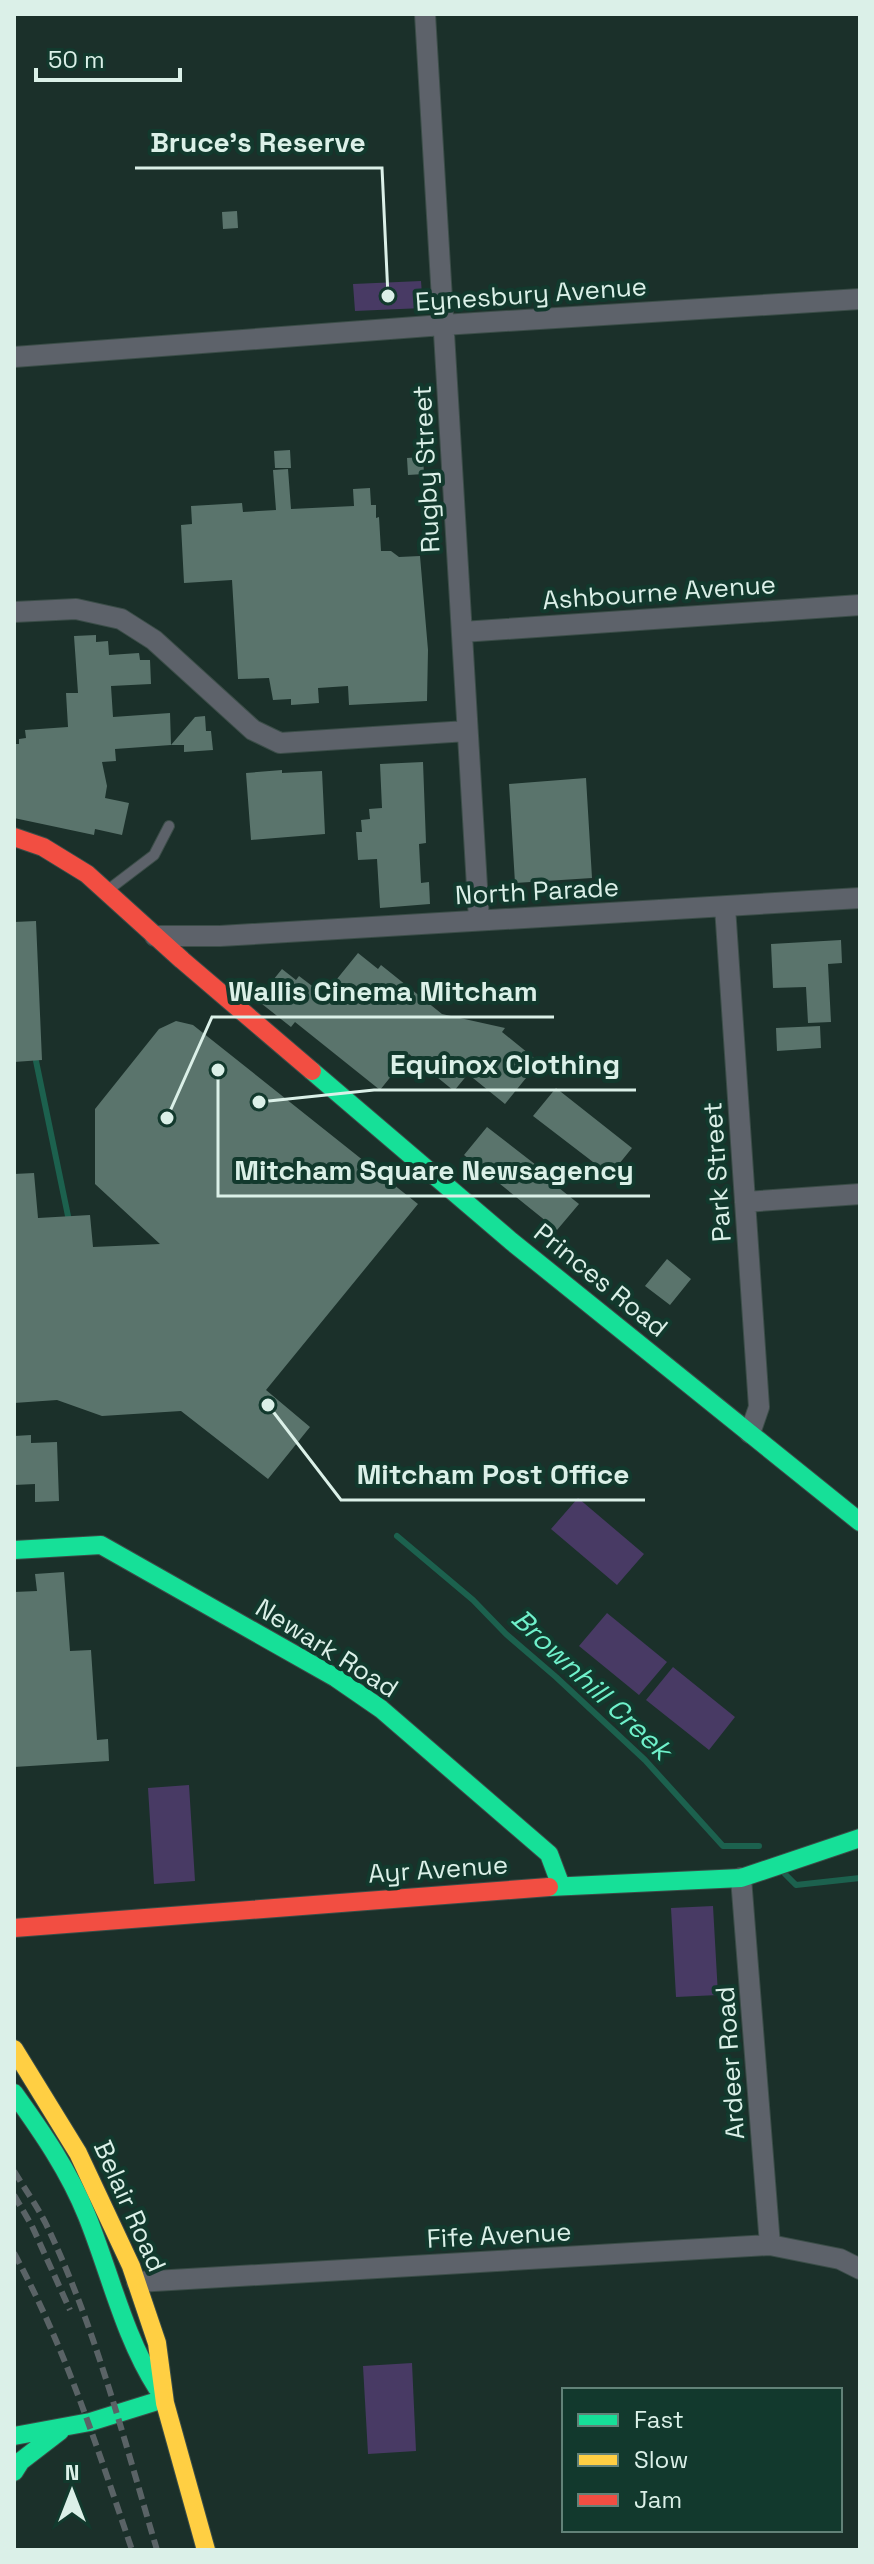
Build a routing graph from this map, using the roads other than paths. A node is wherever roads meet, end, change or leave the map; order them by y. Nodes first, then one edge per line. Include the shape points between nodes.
1 (425, 14) edge
2 (860, 299) edge
3 (443, 325) junction
4 (14, 357) edge
5 (860, 605) edge
6 (14, 612) edge
7 (462, 632) junction
8 (467, 731) junction
9 (169, 826) dead end
10 (14, 837) edge
11 (106, 891) junction
12 (860, 898) edge
13 (725, 907) junction
14 (479, 920) junction
15 (155, 936) junction
16 (217, 936) junction
17 (201, 977) junction
18 (860, 1194) edge
19 (745, 1202) junction
20 (750, 1433) junction
21 (860, 1522) edge
22 (14, 1550) edge
23 (860, 1838) edge
24 (750, 1875) junction
25 (561, 1886) junction
26 (14, 1928) edge
27 (14, 2049) edge
28 (14, 2093) edge
29 (770, 2245) junction
30 (860, 2269) edge
31 (137, 2282) junction
32 (164, 2399) junction
33 (61, 2431) junction
34 (14, 2436) edge
35 (14, 2472) edge
36 (206, 2550) edge

1 - 3 street, Rugby Street
2 - 3 street, Eynesbury Avenue
3 - 4 street, Eynesbury Avenue
3 - 7 street, Rugby Street
5 - 7 street, Ashbourne Avenue
6 - 8 street via 76,609 121,619 154,640 253,730 280,743
7 - 8 street, Rugby Street
8 - 14 street, Rugby Street
9 - 11 lane via 154,855
10 - 11 street, Princes Road via 43,847
11 - 15 street, Princes Road
12 - 13 street, North Parade
13 - 14 street, North Parade
13 - 19 street, Park Street
14 - 16 street, North Parade
15 - 16 street, North Parade
15 - 17 street, Princes Road
16 - 17 street via 204,953
17 - 20 street, Princes Road via 511,1241
18 - 19 street
19 - 20 street, Park Street via 759,1407
20 - 21 street, Princes Road
22 - 25 street, Newark Road via 101,1545 336,1678 381,1709 549,1854
23 - 24 street, Ayr Avenue
24 - 25 street, Ayr Avenue
24 - 29 street, Ardeer Road
25 - 26 street, Ayr Avenue
27 - 31 street, Belair Road via 76,2148
28 - 32 street, Belair Road via 60,2159 96,2238 142,2364
29 - 30 street, Fife Avenue via 840,2259
29 - 31 street, Fife Avenue
31 - 32 street, Belair Road via 158,2346
32 - 33 street
32 - 36 street, Belair Road
33 - 34 street
33 - 35 street

